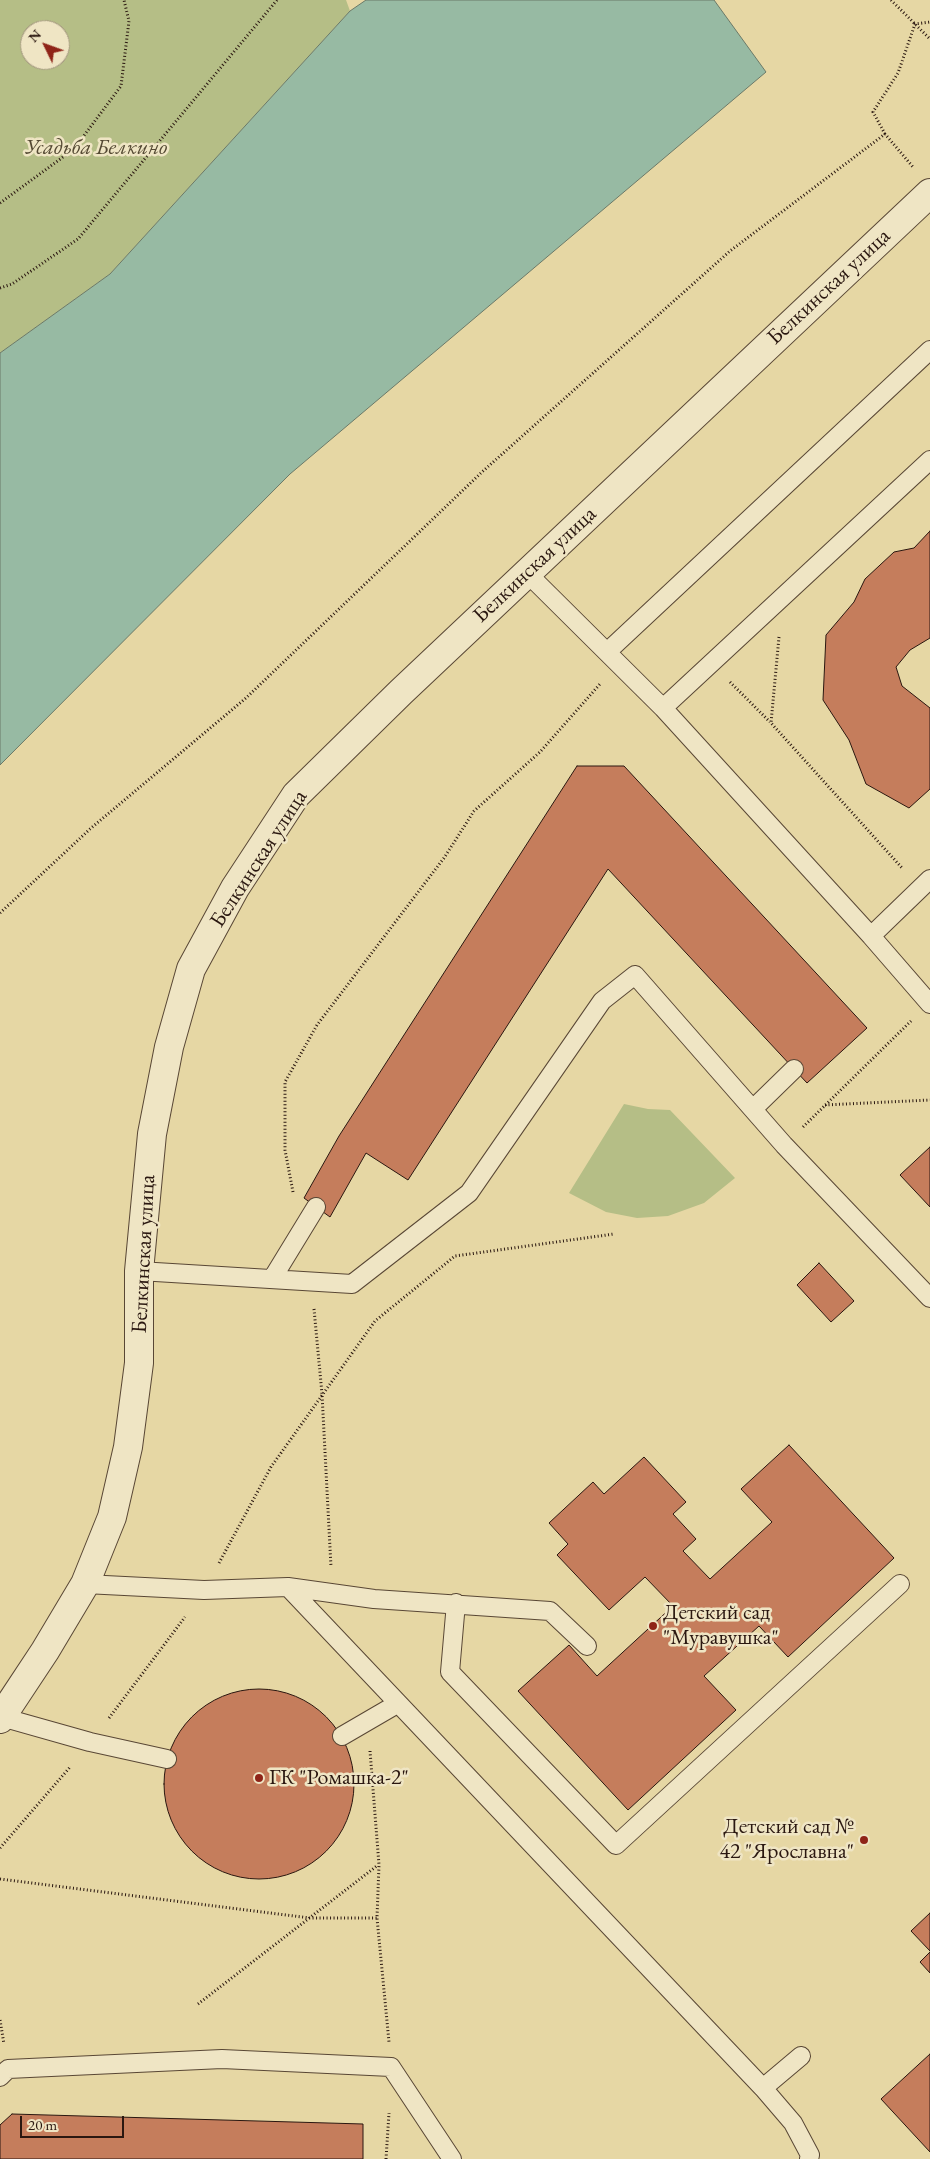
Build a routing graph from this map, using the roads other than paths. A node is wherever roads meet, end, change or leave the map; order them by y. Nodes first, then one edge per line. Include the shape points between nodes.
1 (924, 182) edge
2 (930, 350) edge
3 (930, 460) edge
4 (527, 573) junction
5 (613, 657) junction
6 (663, 708) junction
7 (925, 883) edge
8 (871, 936) junction
9 (930, 1004) edge
10 (794, 1069) dead end
11 (753, 1109) junction
12 (316, 1207) dead end
13 (139, 1271) junction
14 (272, 1279) junction
15 (930, 1298) edge
16 (85, 1584) junction
17 (900, 1584) dead end
18 (288, 1587) junction
19 (456, 1603) junction
20 (587, 1646) dead end
21 (397, 1704) junction
22 (1, 1718) edge
23 (342, 1736) dead end
24 (167, 1759) dead end
25 (801, 2056) dead end
26 (0, 2077) edge
27 (762, 2088) junction
28 (452, 2159) edge
29 (809, 2159) edge

1 - 4 street, Белкинская улица
2 - 5 lane
3 - 6 lane
4 - 5 lane
4 - 13 street, Белкинская улица via 296,795 235,888 192,969 170,1047 152,1134
5 - 6 lane
6 - 8 lane
7 - 8 lane
8 - 9 lane
10 - 11 lane
11 - 14 lane via 635,975 602,1001 469,1193 352,1284
11 - 15 lane
12 - 14 lane
13 - 14 lane
13 - 16 street, Белкинская улица via 139,1363 128,1447 112,1517
16 - 18 lane via 204,1590
16 - 22 street, Белкинская улица
17 - 19 lane via 616,1845 450,1672
18 - 19 lane via 374,1599
18 - 21 lane
19 - 20 lane via 550,1611
21 - 23 lane
21 - 27 lane
22 - 24 lane
25 - 27 lane
26 - 28 lane via 8,2069 222,2059 391,2068
27 - 29 lane via 793,2123 810,2155

